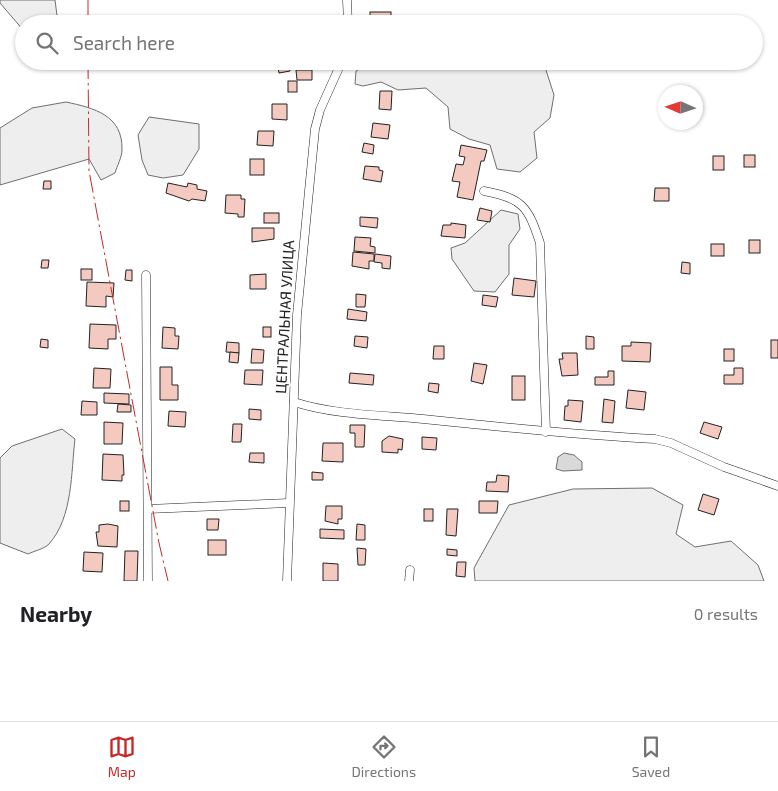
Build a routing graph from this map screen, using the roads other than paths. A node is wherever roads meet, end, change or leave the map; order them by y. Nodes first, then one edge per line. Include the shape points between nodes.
1 (347, 0) edge
2 (348, 15) edge
3 (338, 70) edge
4 (484, 191) dead end
5 (146, 275) dead end
6 (294, 402) junction
7 (546, 432) junction
8 (778, 486) edge
9 (288, 503) junction
10 (148, 509) junction
11 (410, 570) dead end
12 (148, 581) edge
13 (287, 581) edge
14 (409, 581) edge

1 - 2 street
3 - 6 street, ЦЕНТРАЛЬНАЯ УЛИЦА via 315,129 296,315
4 - 7 street via 519,202 540,243
5 - 10 street
6 - 7 street via 308,407
6 - 9 street, ЦЕНТРАЛЬНАЯ УЛИЦА
7 - 8 street via 671,443 724,467
9 - 10 street
9 - 13 street, ЦЕНТРАЛЬНАЯ УЛИЦА
10 - 12 street
11 - 14 street

